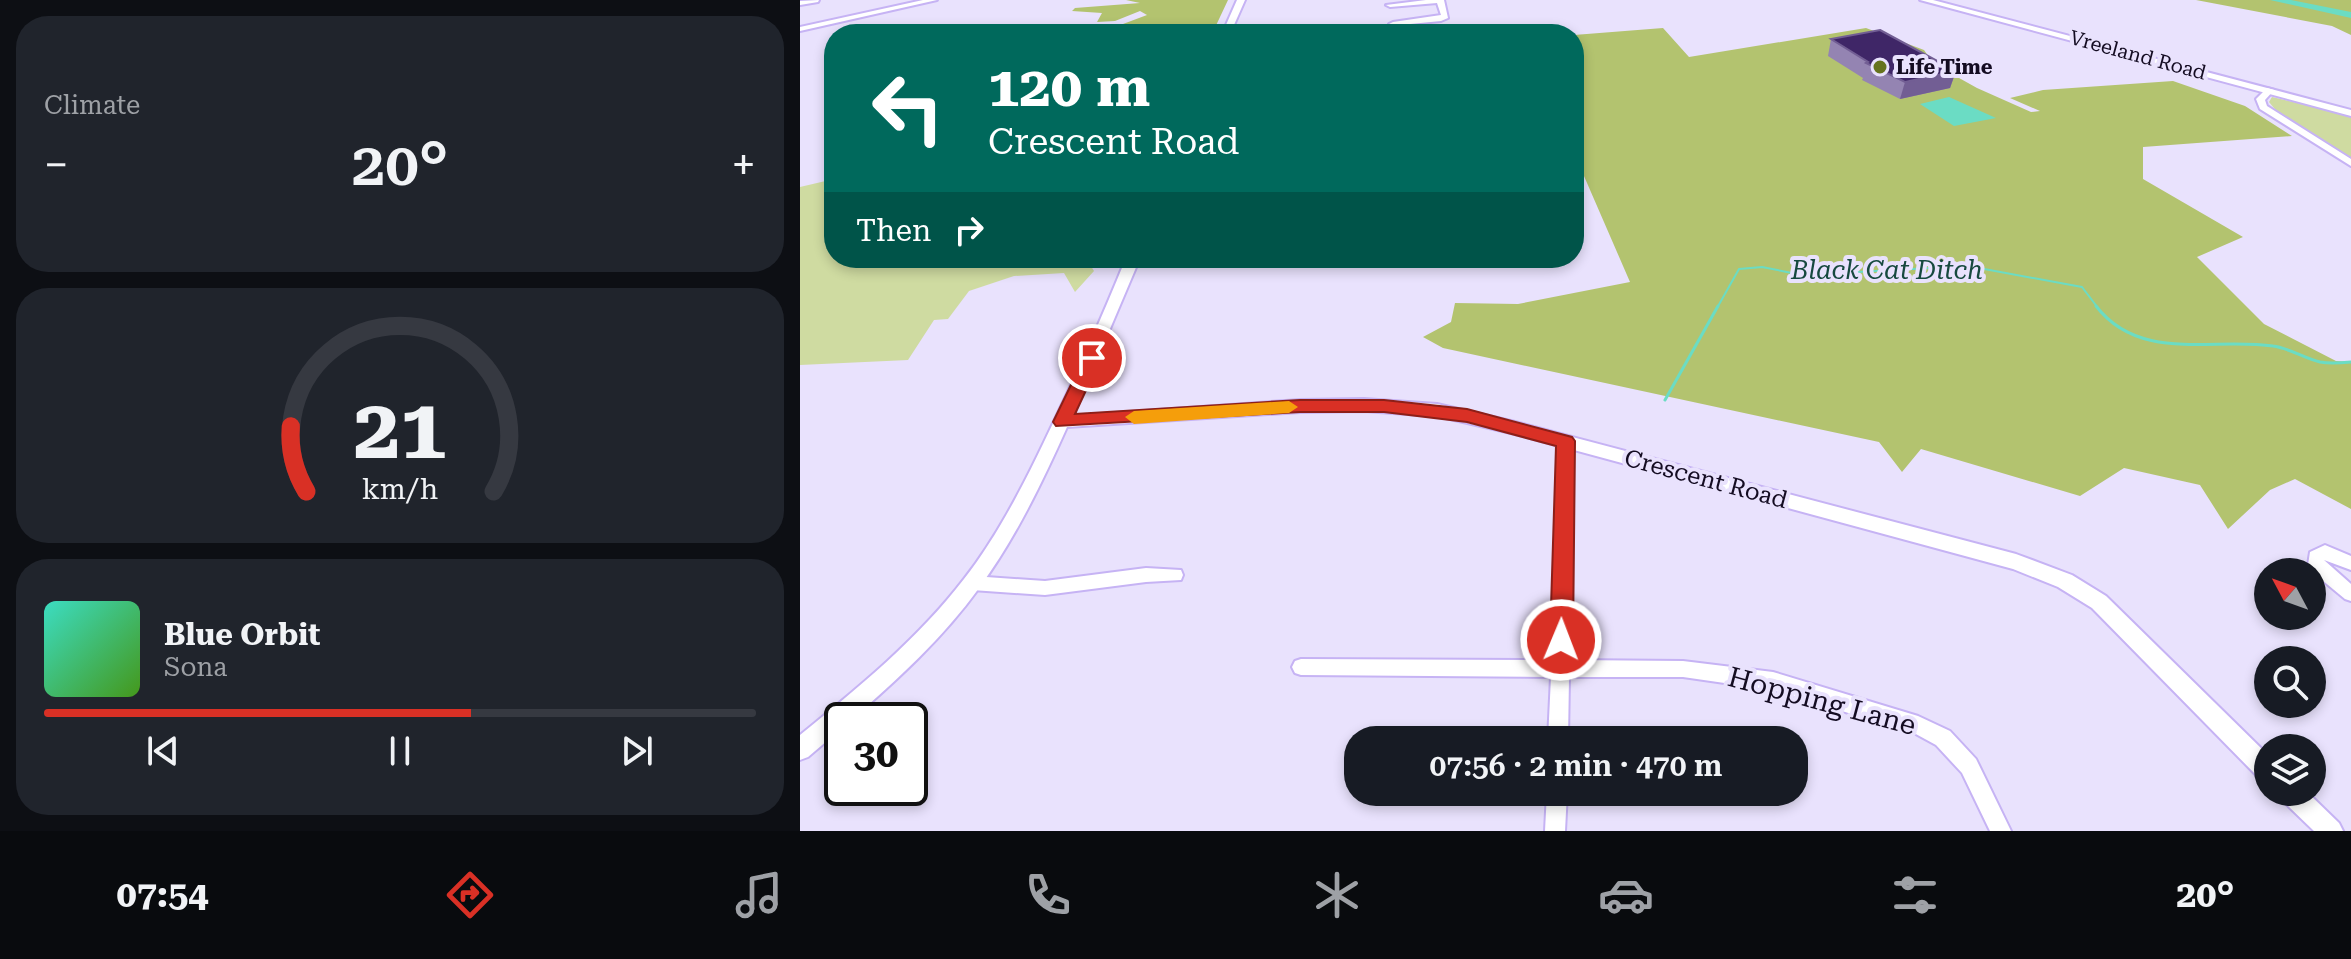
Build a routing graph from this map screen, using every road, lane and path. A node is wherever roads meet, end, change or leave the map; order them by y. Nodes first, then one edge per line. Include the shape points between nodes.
1 (815, 0) edge
2 (933, 0) edge
3 (1241, 0) edge
4 (1924, 0) edge
5 (1440, 1) edge
6 (1390, 2) edge
7 (800, 3) edge
8 (1230, 24) edge
9 (1393, 24) joint
10 (800, 29) edge
11 (2235, 81) junction
12 (2270, 90) junction
13 (2260, 99) junction
14 (2351, 113) edge
15 (2351, 163) edge
16 (1129, 268) edge
17 (1062, 422) junction
18 (1566, 441) junction
19 (2351, 563) edge
20 (1175, 575) dead end
21 (972, 583) junction
22 (2351, 594) edge
23 (1301, 667) dead end
24 (1561, 668) junction
25 (1559, 726) edge
26 (800, 749) edge
27 (2254, 757) edge
28 (1556, 806) edge
29 (2305, 806) edge
30 (1555, 831) edge
31 (2001, 831) edge
32 (2331, 831) edge

1 - 7 street
2 - 10 street
3 - 8 street
4 - 11 street, Vreeland Road
5 - 6 street
5 - 9 street via 1445,16 1441,19
6 - 9 street
11 - 12 street, Vreeland Road
11 - 13 street
12 - 13 street
12 - 14 street, Vreeland Road
13 - 15 street via 2265,109
16 - 17 street
17 - 18 street, Crescent Road via 1364,405 1437,410
17 - 21 street via 1004,536
18 - 24 street
18 - 27 street, Crescent Road via 2016,562 2065,581 2110,612
19 - 22 street via 2325,552 2316,557 2316,565
20 - 21 street via 1045,588
21 - 26 street via 897,666
23 - 24 street, Hopping Lane
24 - 25 street
24 - 31 street, Hopping Lane via 1724,673 1773,681 1918,725 1958,752
28 - 30 street
29 - 32 street

